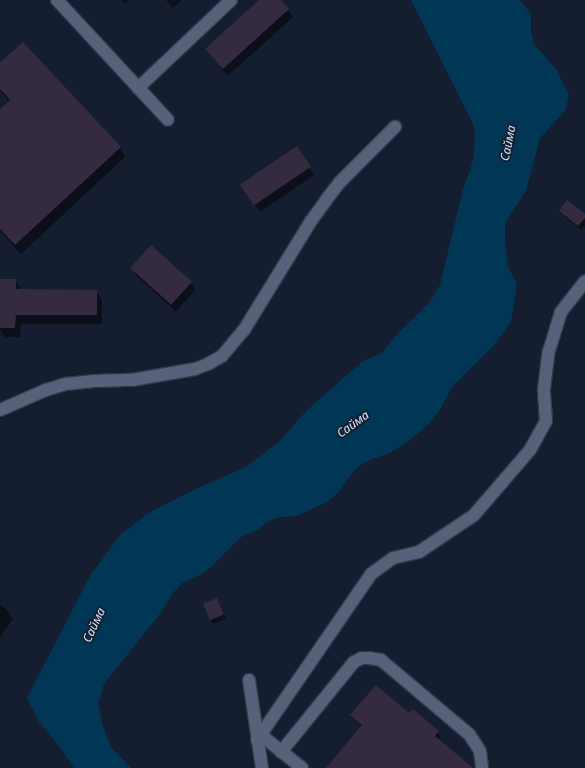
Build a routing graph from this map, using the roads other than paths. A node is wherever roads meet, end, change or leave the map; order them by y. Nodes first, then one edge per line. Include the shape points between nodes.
1 (57, 0) edge
2 (231, 0) edge
3 (138, 88) junction
4 (168, 120) dead end
5 (395, 127) dead end
6 (585, 281) edge
7 (0, 410) edge
8 (249, 680) dead end
9 (259, 738) junction
10 (281, 752) junction
11 (262, 768) edge
12 (302, 768) edge
13 (482, 768) edge

1 - 3 street
2 - 3 street
3 - 4 street
5 - 7 street via 340,182 326,200 311,220 244,330 222,356 195,369 132,380 66,384
6 - 9 street via 561,312 549,351 544,389 546,421 530,450 474,515 419,552 393,558 371,574
8 - 9 street
9 - 10 street
9 - 11 street
10 - 12 street
10 - 13 street via 354,662 369,658 381,660 469,734 480,751

